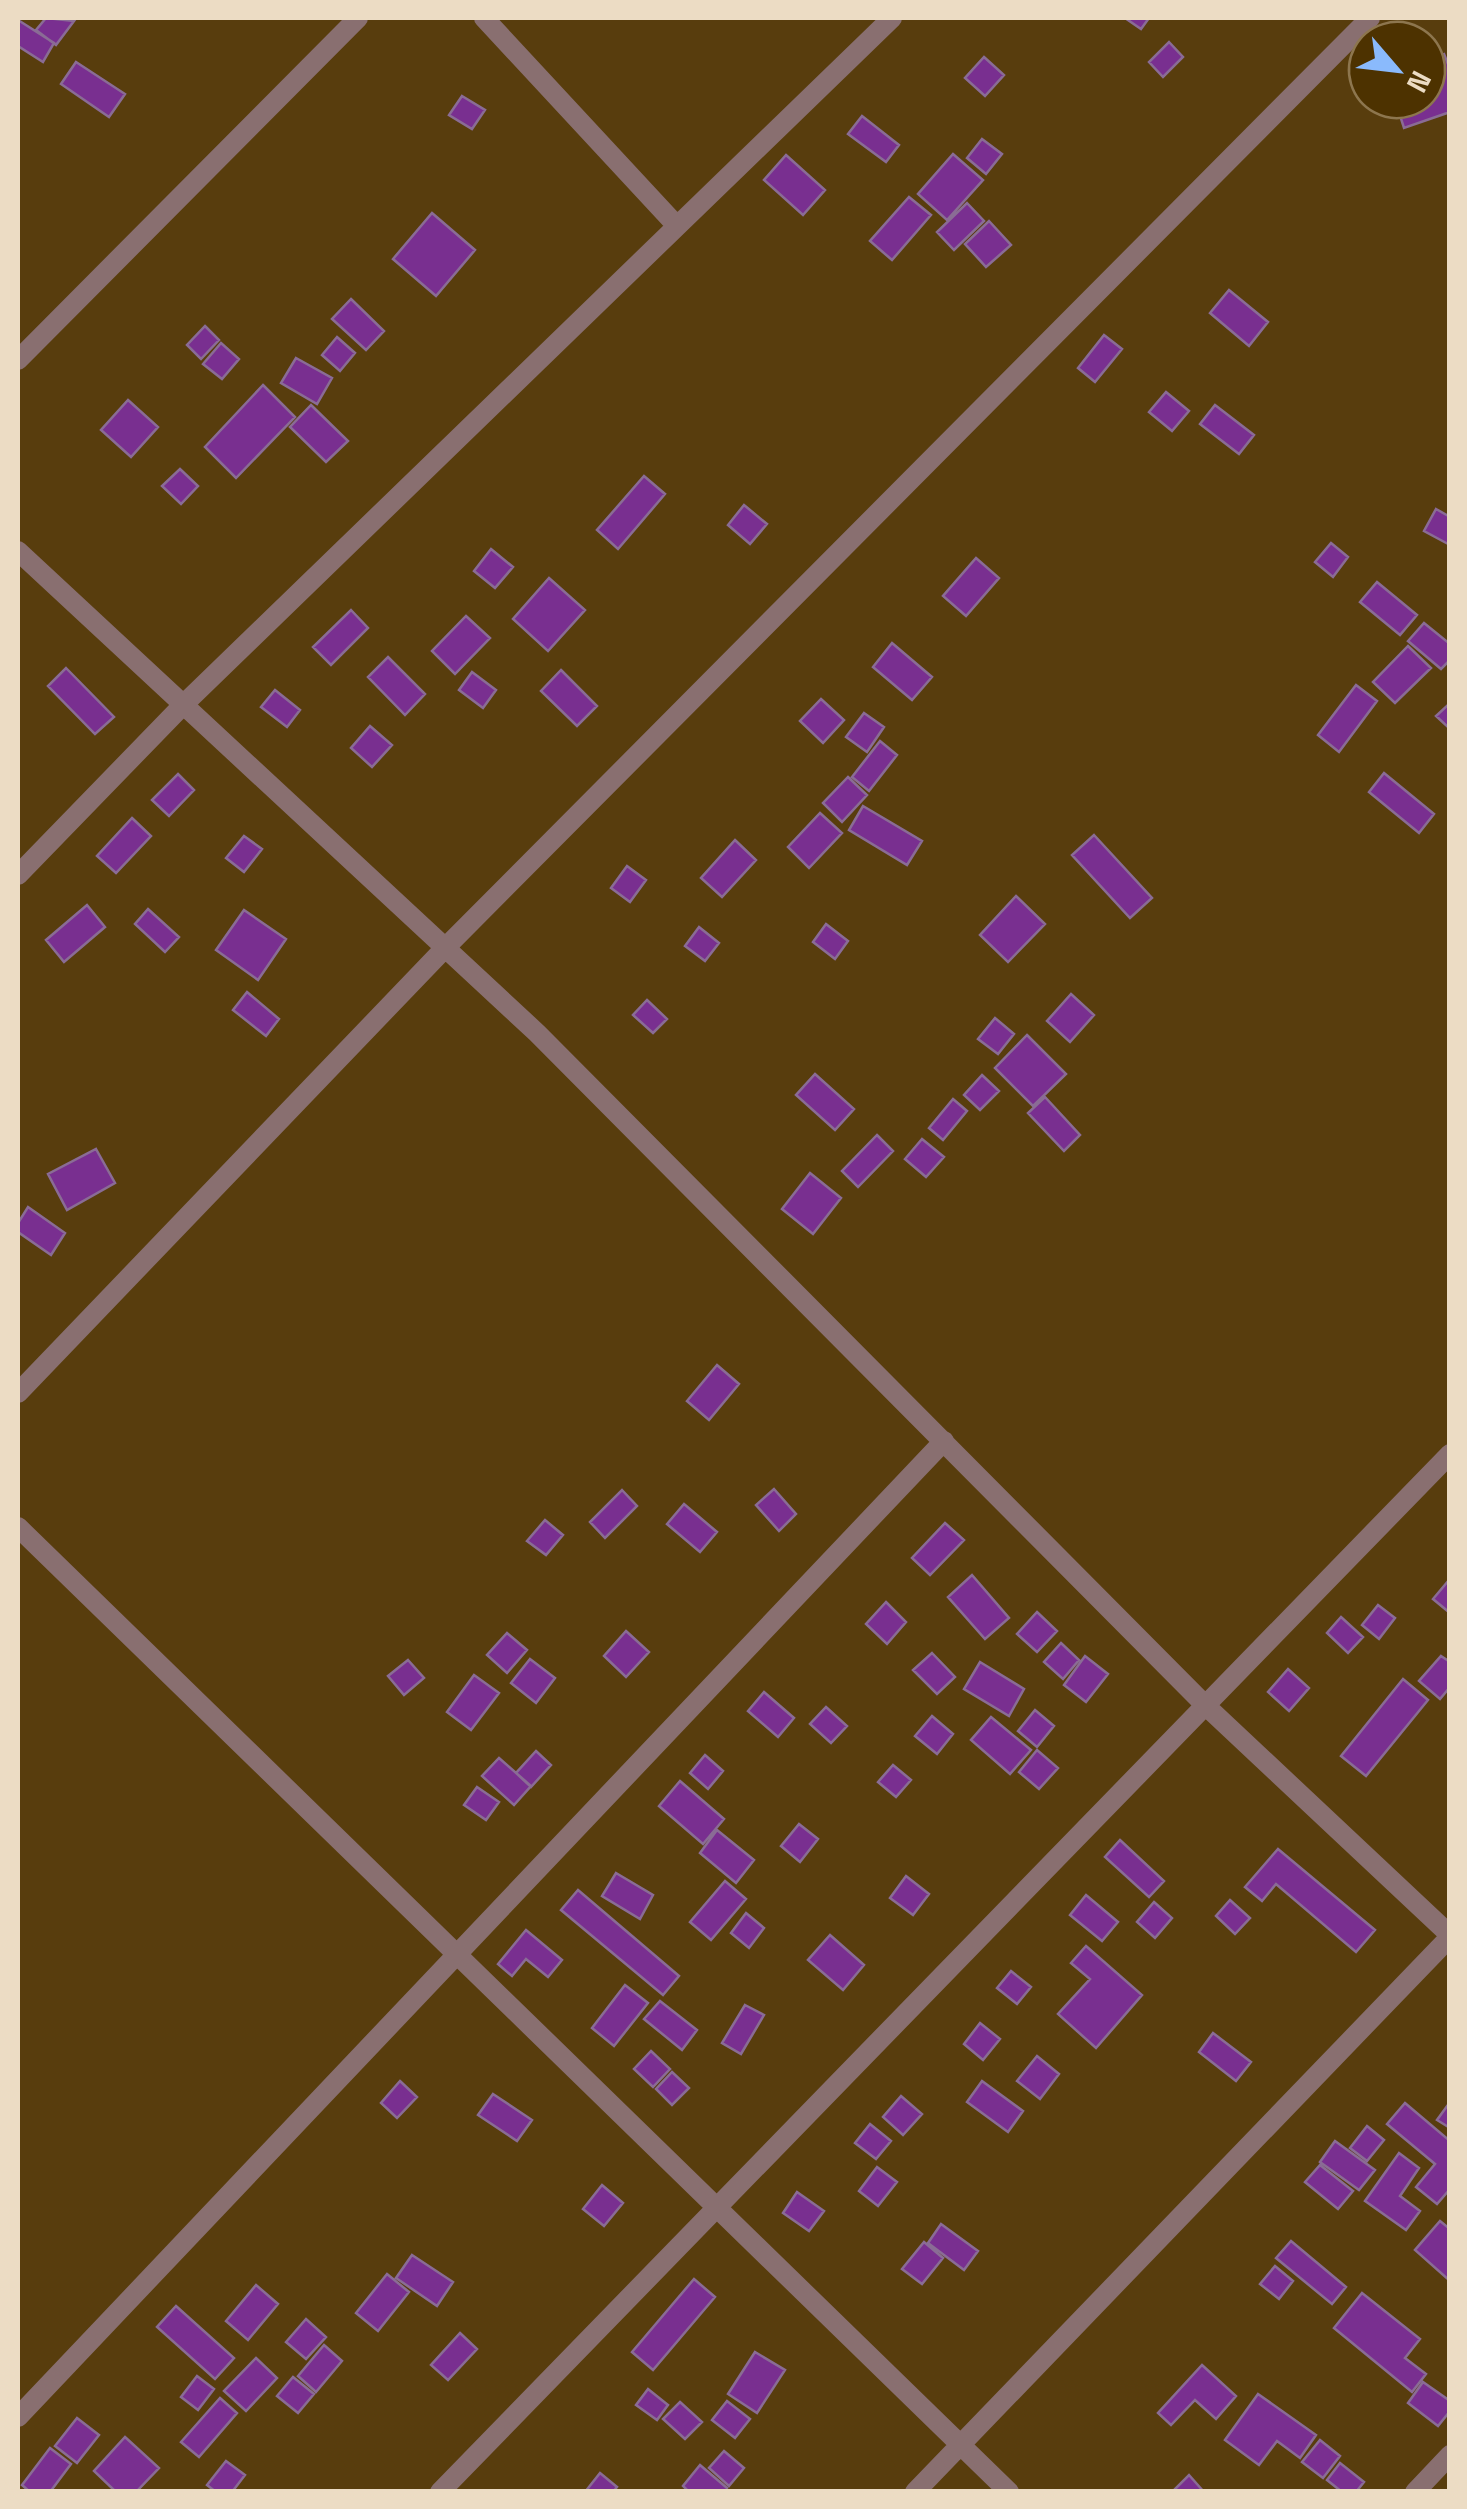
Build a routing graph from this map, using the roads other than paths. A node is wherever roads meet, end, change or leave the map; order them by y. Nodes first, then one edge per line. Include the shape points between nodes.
1 (358, 18) edge
2 (484, 18) edge
3 (892, 18) edge
4 (1370, 18) edge
5 (678, 226) junction
6 (18, 360) edge
7 (18, 551) edge
8 (183, 705) junction
9 (18, 875) edge
10 (445, 948) junction
11 (18, 1393) edge
12 (944, 1441) junction
13 (1450, 1454) edge
14 (18, 1526) edge
15 (1205, 1705) junction
16 (1450, 1936) edge
17 (456, 1955) junction
18 (716, 2208) junction
19 (18, 2417) edge
20 (961, 2445) junction
21 (1450, 2455) edge
22 (440, 2492) edge
23 (916, 2492) edge
24 (1009, 2492) edge
25 (1414, 2492) edge

1 - 6 street
2 - 5 street
3 - 5 street
4 - 10 street
5 - 8 street
7 - 8 street
8 - 9 street
8 - 10 street
10 - 11 street
10 - 12 street
12 - 15 street
12 - 17 street
13 - 15 street
14 - 17 street
15 - 16 street
15 - 18 street
16 - 20 street
17 - 18 street
17 - 19 street
18 - 20 street
18 - 22 street
20 - 23 street
20 - 24 street
21 - 25 street

